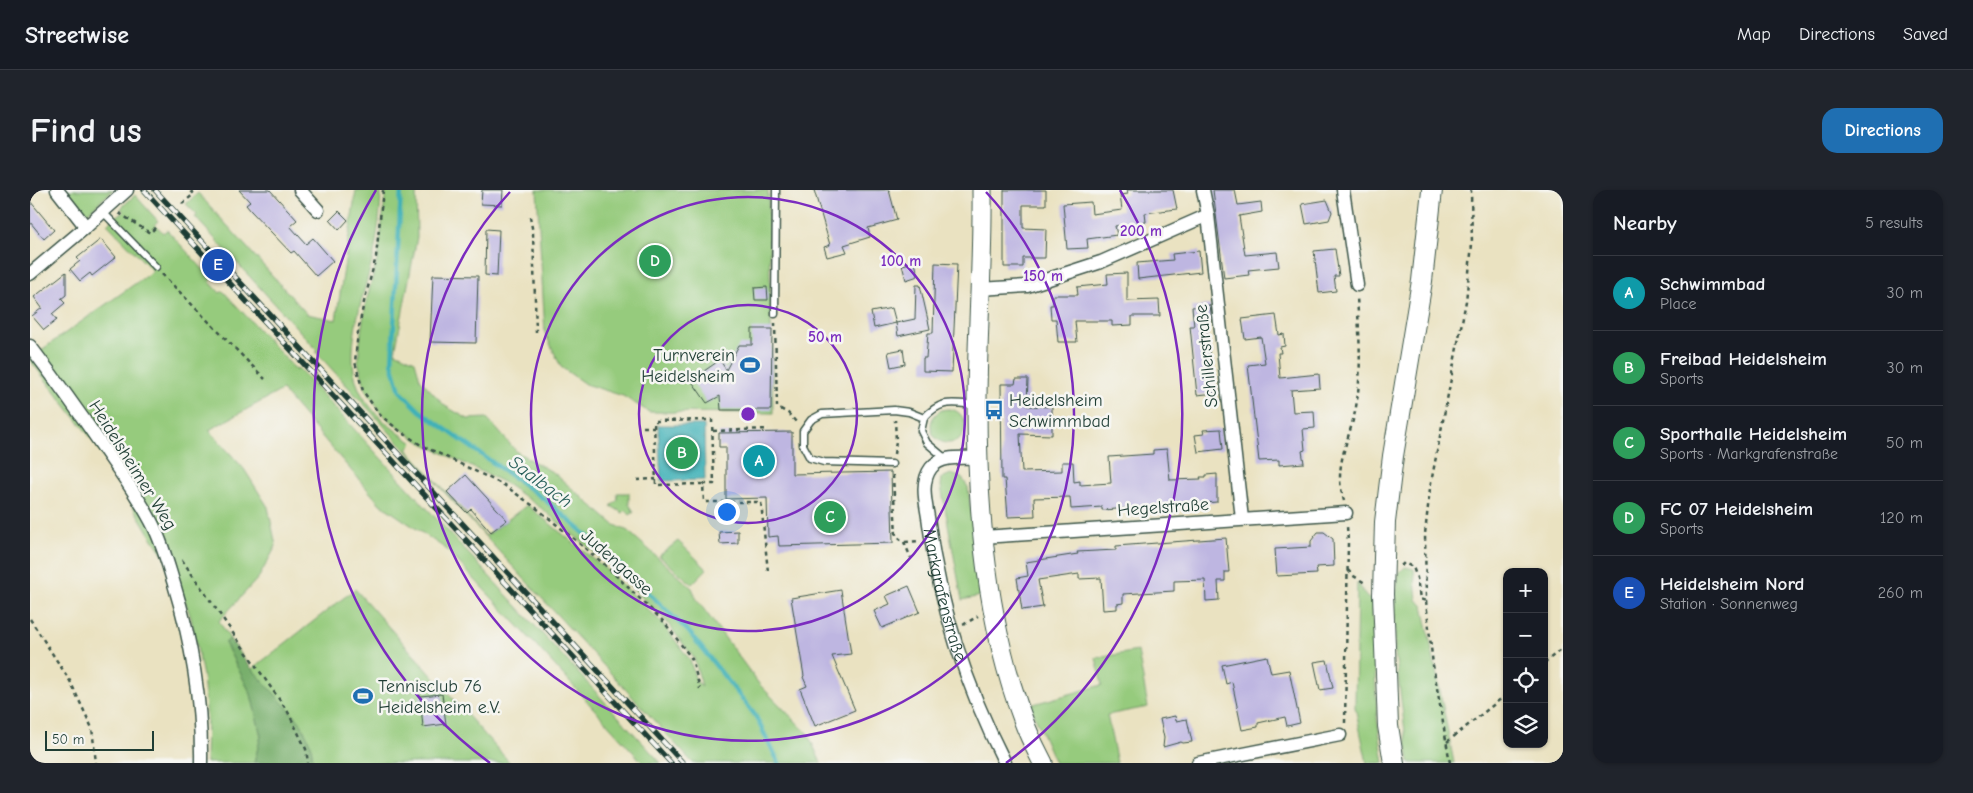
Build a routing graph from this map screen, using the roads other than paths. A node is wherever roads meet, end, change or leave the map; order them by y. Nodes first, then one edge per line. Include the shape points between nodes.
1 (57, 190) edge
2 (127, 190) edge
3 (300, 190) edge
4 (776, 190) edge
5 (982, 190) edge
6 (1203, 190) edge
7 (1344, 190) edge
8 (1432, 190) edge
9 (108, 208) junction
10 (318, 210) dead end
11 (1208, 215) junction
12 (86, 227) junction
13 (156, 267) road end
14 (30, 274) edge
15 (1357, 285) road end
16 (980, 289) junction
17 (775, 314) road end
18 (30, 346) edge
19 (977, 405) junction
20 (924, 418) junction
21 (978, 458) junction
22 (946, 459) junction
23 (892, 464) road end
24 (1346, 513) road end
25 (1242, 519) junction
26 (983, 537) junction
27 (1340, 735) road end
28 (201, 763) edge
29 (1005, 763) edge
30 (1043, 763) edge
31 (1198, 763) edge
32 (1394, 763) edge

1 - 12 street
2 - 9 street
3 - 10 street
4 - 17 lane
5 - 16 street
6 - 11 street, Schillerstraße
7 - 15 street
8 - 32 main road via 1422,281 1385,522 1383,594 1388,726
9 - 12 street
9 - 13 lane
11 - 16 street via 1101,262 1027,286
11 - 25 street, Schillerstraße
12 - 14 street
16 - 19 street
18 - 28 street, Heidelsheimer Weg via 123,477 163,546 188,633 199,698
19 - 20 lane via 946,402 932,409
19 - 21 street
20 - 22 lane via 921,431 927,443
20 - 23 lane via 894,410 822,414 811,420 803,431 803,445 810,458 824,462
21 - 22 street
21 - 26 street
22 - 29 street, Markgrafenstraße via 937,463 925,479 931,540 952,631 972,690
24 - 25 street, Hegelstraße
25 - 26 street, Hegelstraße
26 - 30 street via 1001,649 1024,722
27 - 31 street

